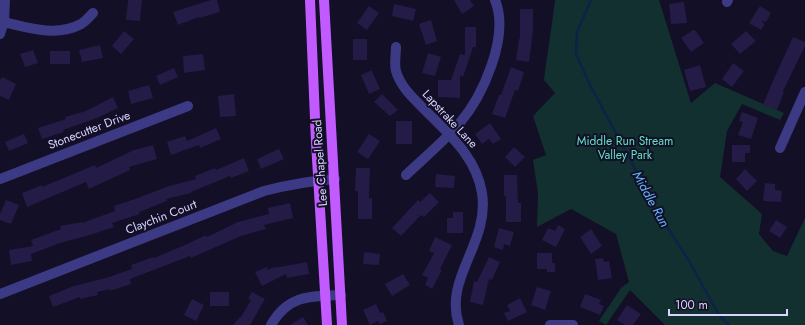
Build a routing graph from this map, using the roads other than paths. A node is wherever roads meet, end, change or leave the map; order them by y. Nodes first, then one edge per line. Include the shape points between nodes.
1 (5, 0) edge
2 (310, 0) edge
3 (324, 0) edge
4 (494, 0) edge
5 (93, 13) dead end
6 (4, 22) junction
7 (0, 34) edge
8 (396, 47) dead end
9 (805, 92) edge
10 (188, 106) dead end
11 (448, 135) junction
12 (780, 148) dead end
13 (406, 175) dead end
14 (0, 179) edge
15 (334, 179) junction
16 (319, 180) junction
17 (0, 282) edge
18 (2, 293) edge
19 (325, 295) junction
20 (340, 295) junction
21 (271, 325) edge
22 (327, 325) edge
23 (342, 325) edge
24 (459, 325) edge
25 (550, 325) edge
26 (573, 325) edge

1 - 6 street
2 - 16 main road, Lee Chapel Road
3 - 15 main road, Lee Chapel Road
4 - 11 street via 499,21 496,50 474,102
5 - 6 street via 83,23 59,30 36,30
6 - 7 street
8 - 11 street, Lapstrake Lane via 396,71 403,86
9 - 12 street
10 - 14 street, Stonecutter Drive
11 - 13 street
11 - 24 street, Lapstrake Lane via 466,154 475,169 483,202 479,232 458,285 456,309
15 - 16 street, Claychin Court
15 - 20 main road, Lee Chapel Road
16 - 18 street, Claychin Court via 264,191
16 - 19 main road, Lee Chapel Road
17 - 18 street
19 - 20 street
19 - 21 street via 297,300 282,311
19 - 22 main road, Lee Chapel Road
20 - 23 main road, Lee Chapel Road
25 - 26 street

